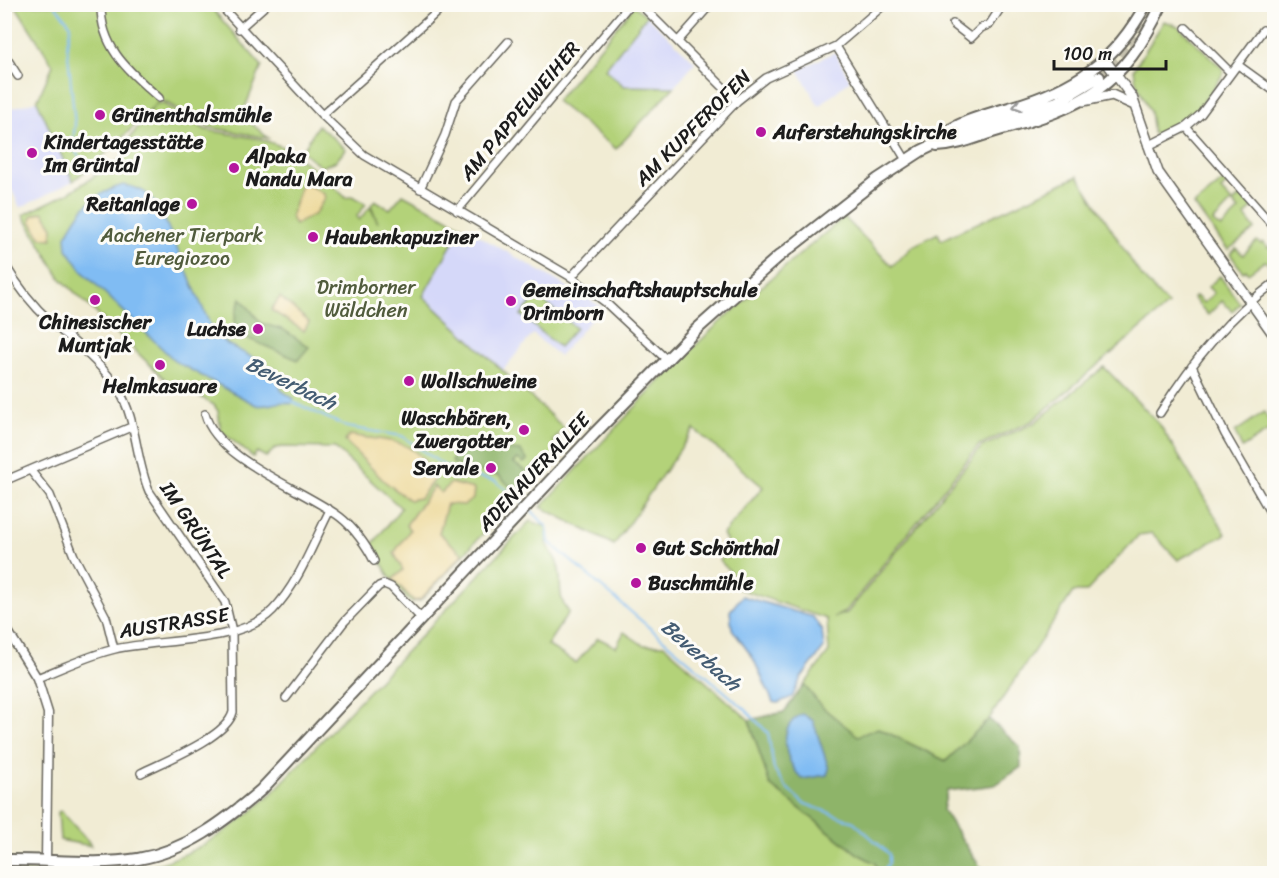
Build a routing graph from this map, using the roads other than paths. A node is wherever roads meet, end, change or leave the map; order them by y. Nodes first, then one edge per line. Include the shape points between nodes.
1 (101, 4) edge
2 (219, 4) edge
3 (267, 4) edge
4 (446, 4) edge
5 (630, 4) edge
6 (640, 4) edge
7 (711, 4) edge
8 (885, 4) edge
9 (1003, 4) edge
10 (1146, 4) edge
11 (1162, 4) edge
12 (953, 24) dead end
13 (1185, 28) dead end
14 (239, 29) junction
15 (1263, 30) dead end
16 (679, 40) junction
17 (508, 42) dead end
18 (836, 46) junction
19 (4, 54) edge
20 (1105, 60) junction
21 (1238, 65) junction
22 (1231, 73) junction
23 (1118, 74) junction
24 (18, 76) dead end
25 (1099, 77) tunnel mouth
26 (1275, 91) edge
27 (159, 98) dead end
28 (737, 101) junction
29 (1080, 102) junction
30 (1136, 106) junction
31 (322, 115) junction
32 (1186, 128) junction
33 (1148, 146) junction
34 (927, 147) junction
35 (906, 160) junction
36 (420, 189) junction
37 (457, 211) junction
38 (1275, 227) edge
39 (4, 263) edge
40 (571, 278) junction
41 (1275, 283) edge
42 (1250, 301) junction
43 (1275, 335) edge
44 (667, 360) junction
45 (1192, 366) junction
46 (1160, 413) dead end
47 (205, 414) dead end
48 (131, 427) junction
49 (31, 471) junction
50 (4, 481) edge
51 (330, 510) junction
52 (1275, 519) edge
53 (374, 561) dead end
54 (421, 618) junction
55 (4, 625) edge
56 (232, 632) junction
57 (114, 650) junction
58 (38, 678) junction
59 (286, 698) dead end
60 (141, 773) dead end
61 (4, 860) edge
62 (46, 860) junction

1 - 27 street via 108,44
2 - 14 street
3 - 14 street
4 - 31 street
5 - 37 street, AM PAPPELWEIHER
6 - 16 street
7 - 16 street
8 - 18 street, AM KUPFEROFEN
9 - 12 street via 990,24 971,38
10 - 20 main road via 1130,34
11 - 23 main road via 1143,42
13 - 22 street
14 - 31 street
15 - 21 street
16 - 28 street
17 - 36 street via 456,101
18 - 28 street, AM KUPFEROFEN via 766,78
18 - 35 street
19 - 24 street
20 - 23 main road
20 -> 34 main road via 1064,88 951,128
21 - 22 street
21 - 26 street
22 - 32 street via 1210,104
23 - 29 main road
23 - 30 main road
25 - 34 main road, ADENAUERALLEE via 1057,102
28 - 40 street, AM KUPFEROFEN
29 - 30 main road via 1112,95
29 - 34 main road via 1051,115 956,144
30 - 33 main road
31 - 36 street via 364,155
32 - 33 street
32 - 38 street
33 - 42 main road via 1158,172
34 - 35 main road, ADENAUERALLEE
35 - 44 main road, ADENAUERALLEE via 778,257
36 - 37 street
37 - 40 street
39 - 48 street, IM GRÜNTAL via 31,302 106,373 128,410
40 - 44 street via 605,302
41 - 42 street
42 - 43 main road
42 - 45 street
44 - 54 main road, ADENAUERALLEE
45 - 46 street
45 - 52 street via 1235,452
47 - 51 street via 211,430 222,442
48 - 49 street
48 - 56 street, IM GRÜNTAL via 142,476 225,602
49 - 50 street
49 - 57 street via 50,495 74,556 106,617
51 - 53 street via 355,533
51 - 56 street, AUSTRASSE via 286,595 272,612
54 - 59 street via 391,587 379,586 344,622
54 - 62 main road, ADENAUERALLEE via 261,790 216,826 194,839 141,858
55 - 58 street
56 - 57 street, AUSTRASSE
56 - 60 street, IM GRÜNTAL via 230,721 216,733
57 - 58 street, AUSTRASSE
58 - 62 street via 48,721
61 - 62 main road, ADENAUERALLEE

